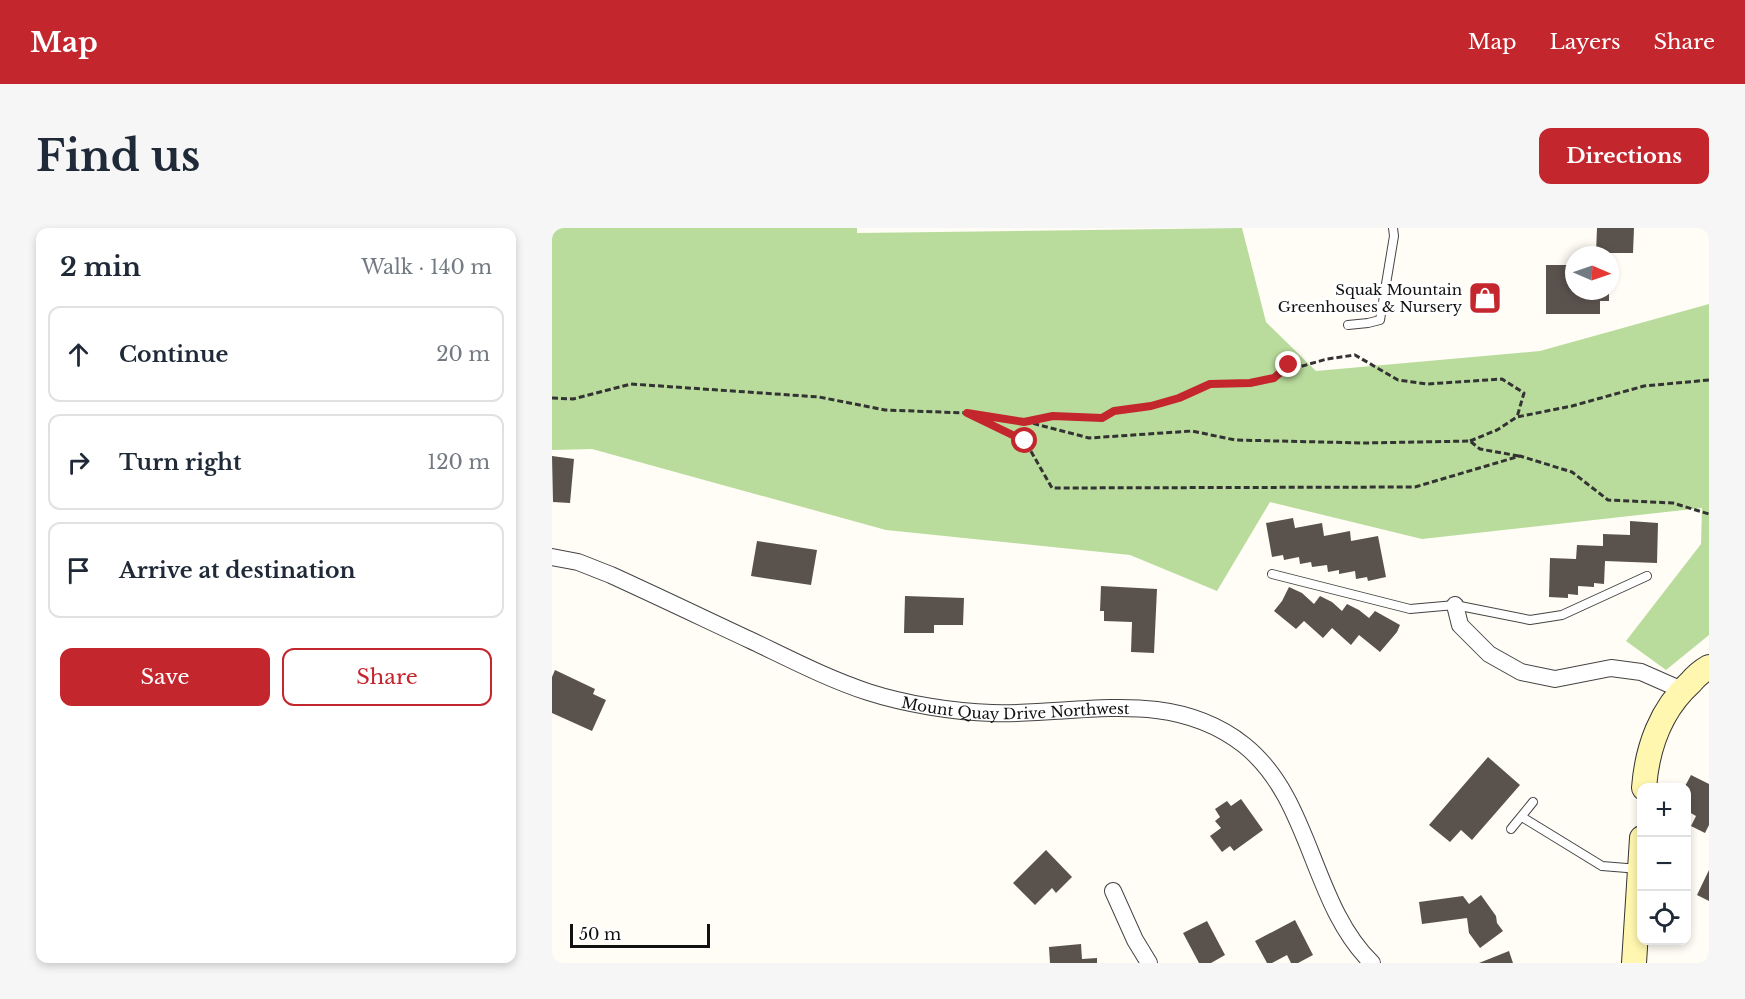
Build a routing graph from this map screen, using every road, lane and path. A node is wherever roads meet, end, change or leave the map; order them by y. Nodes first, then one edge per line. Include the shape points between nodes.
1 (1393, 228) edge
2 (1348, 325) dead end
3 (1709, 380) edge
4 (552, 398) edge
5 (967, 413) junction
6 (1517, 417) junction
7 (1024, 422) junction
8 (1470, 441) junction
9 (1520, 456) junction
10 (1709, 514) edge
11 (552, 557) edge
12 (1272, 574) dead end
13 (1647, 576) dead end
14 (1455, 605) junction
15 (1709, 667) edge
16 (1682, 690) junction
17 (1645, 783) edge
18 (1533, 802) dead end
19 (1522, 816) junction
20 (1511, 829) dead end
21 (1637, 869) edge
22 (1113, 891) dead end
23 (1639, 891) edge
24 (1149, 963) edge
25 (1372, 963) edge
26 (1634, 963) edge

1 - 2 lane via 1380,320
3 - 6 path via 1644,386
4 - 5 path via 573,399 631,384 819,397 885,410
5 - 7 path
5 - 9 path via 1025,441 1052,488 1415,487
6 - 7 path via 1524,393 1502,379 1427,384 1398,380 1354,355 1299,367 1289,365 1274,378 1250,383 1210,384 1179,398 1114,411 1102,418 1053,416
6 - 8 path
7 - 8 path via 1089,438 1192,431 1236,440
8 - 9 path via 1480,449
9 - 10 path via 1572,472 1608,500 1673,503
11 - 25 street, Mount Quay Drive Northwest via 610,575 868,692 910,703 992,713 1142,707 1167,710 1209,724 1245,746 1276,781 1334,907 1359,950
12 - 14 lane via 1410,609
13 - 14 lane via 1562,615 1530,620
14 - 16 street via 1460,625 1490,654 1521,672 1555,679 1611,668 1641,672
15 - 16 street
16 - 17 street via 1659,726 1650,749
18 - 19 lane
19 - 20 lane
19 - 21 lane via 1602,866
22 - 24 street
23 - 26 street

